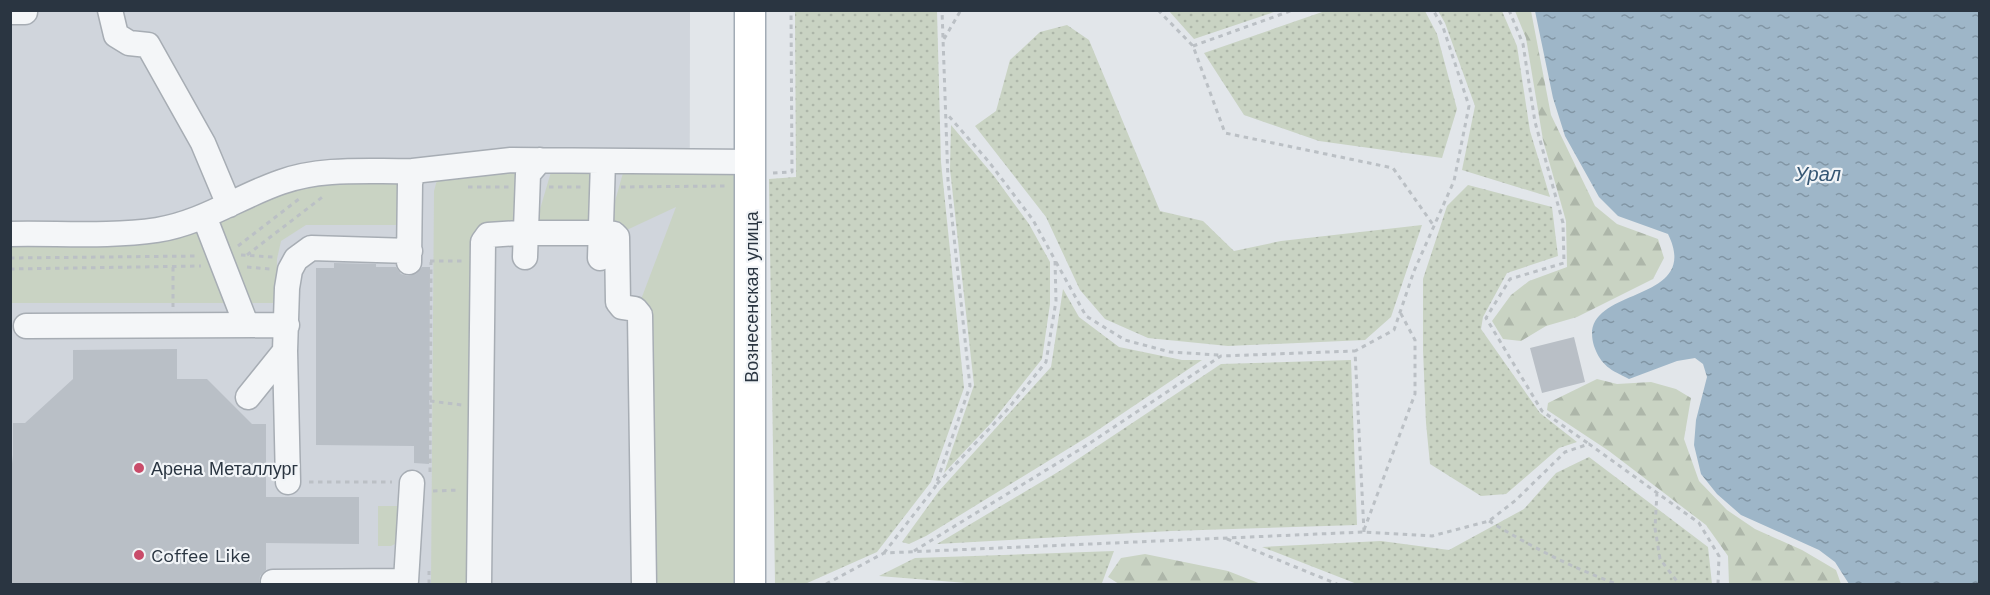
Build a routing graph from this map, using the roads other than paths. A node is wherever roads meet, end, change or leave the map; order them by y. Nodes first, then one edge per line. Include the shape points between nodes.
1 (110, 10) edge
2 (750, 10) edge
3 (540, 160) junction
4 (603, 161) junction
5 (413, 171) junction
6 (751, 174) junction
7 (229, 205) junction
8 (204, 216) junction
9 (600, 233) junction
10 (10, 234) edge
11 (525, 245) junction
12 (600, 258) dead end
13 (246, 324) junction
14 (287, 325) junction
15 (26, 326) dead end
16 (285, 351) junction
17 (248, 396) dead end
18 (288, 482) road end
19 (421, 487) road end
20 (273, 582) dead end
21 (412, 584) edge
22 (479, 585) edge
23 (644, 585) edge
24 (750, 585) edge

1 - 7 lane via 116,35 129,43 148,45 202,143
2 - 6 main road, Вознесенская улица
3 - 4 lane
3 - 5 lane
3 - 11 lane via 528,174
4 - 6 lane
4 - 9 lane
5 - 7 lane via 306,175
5 - 14 lane via 410,183 420,256 311,248 293,264 287,288
6 - 24 main road, Вознесенская улица
7 - 8 lane
8 - 10 lane via 159,230
8 - 13 lane
9 - 11 lane
9 - 12 lane
9 - 23 lane via 617,237 618,303 640,315
11 - 22 lane via 490,235 483,242
13 - 14 lane
13 - 15 lane
14 - 16 lane
16 - 17 lane
16 - 18 lane
19 - 21 lane
20 - 21 lane

